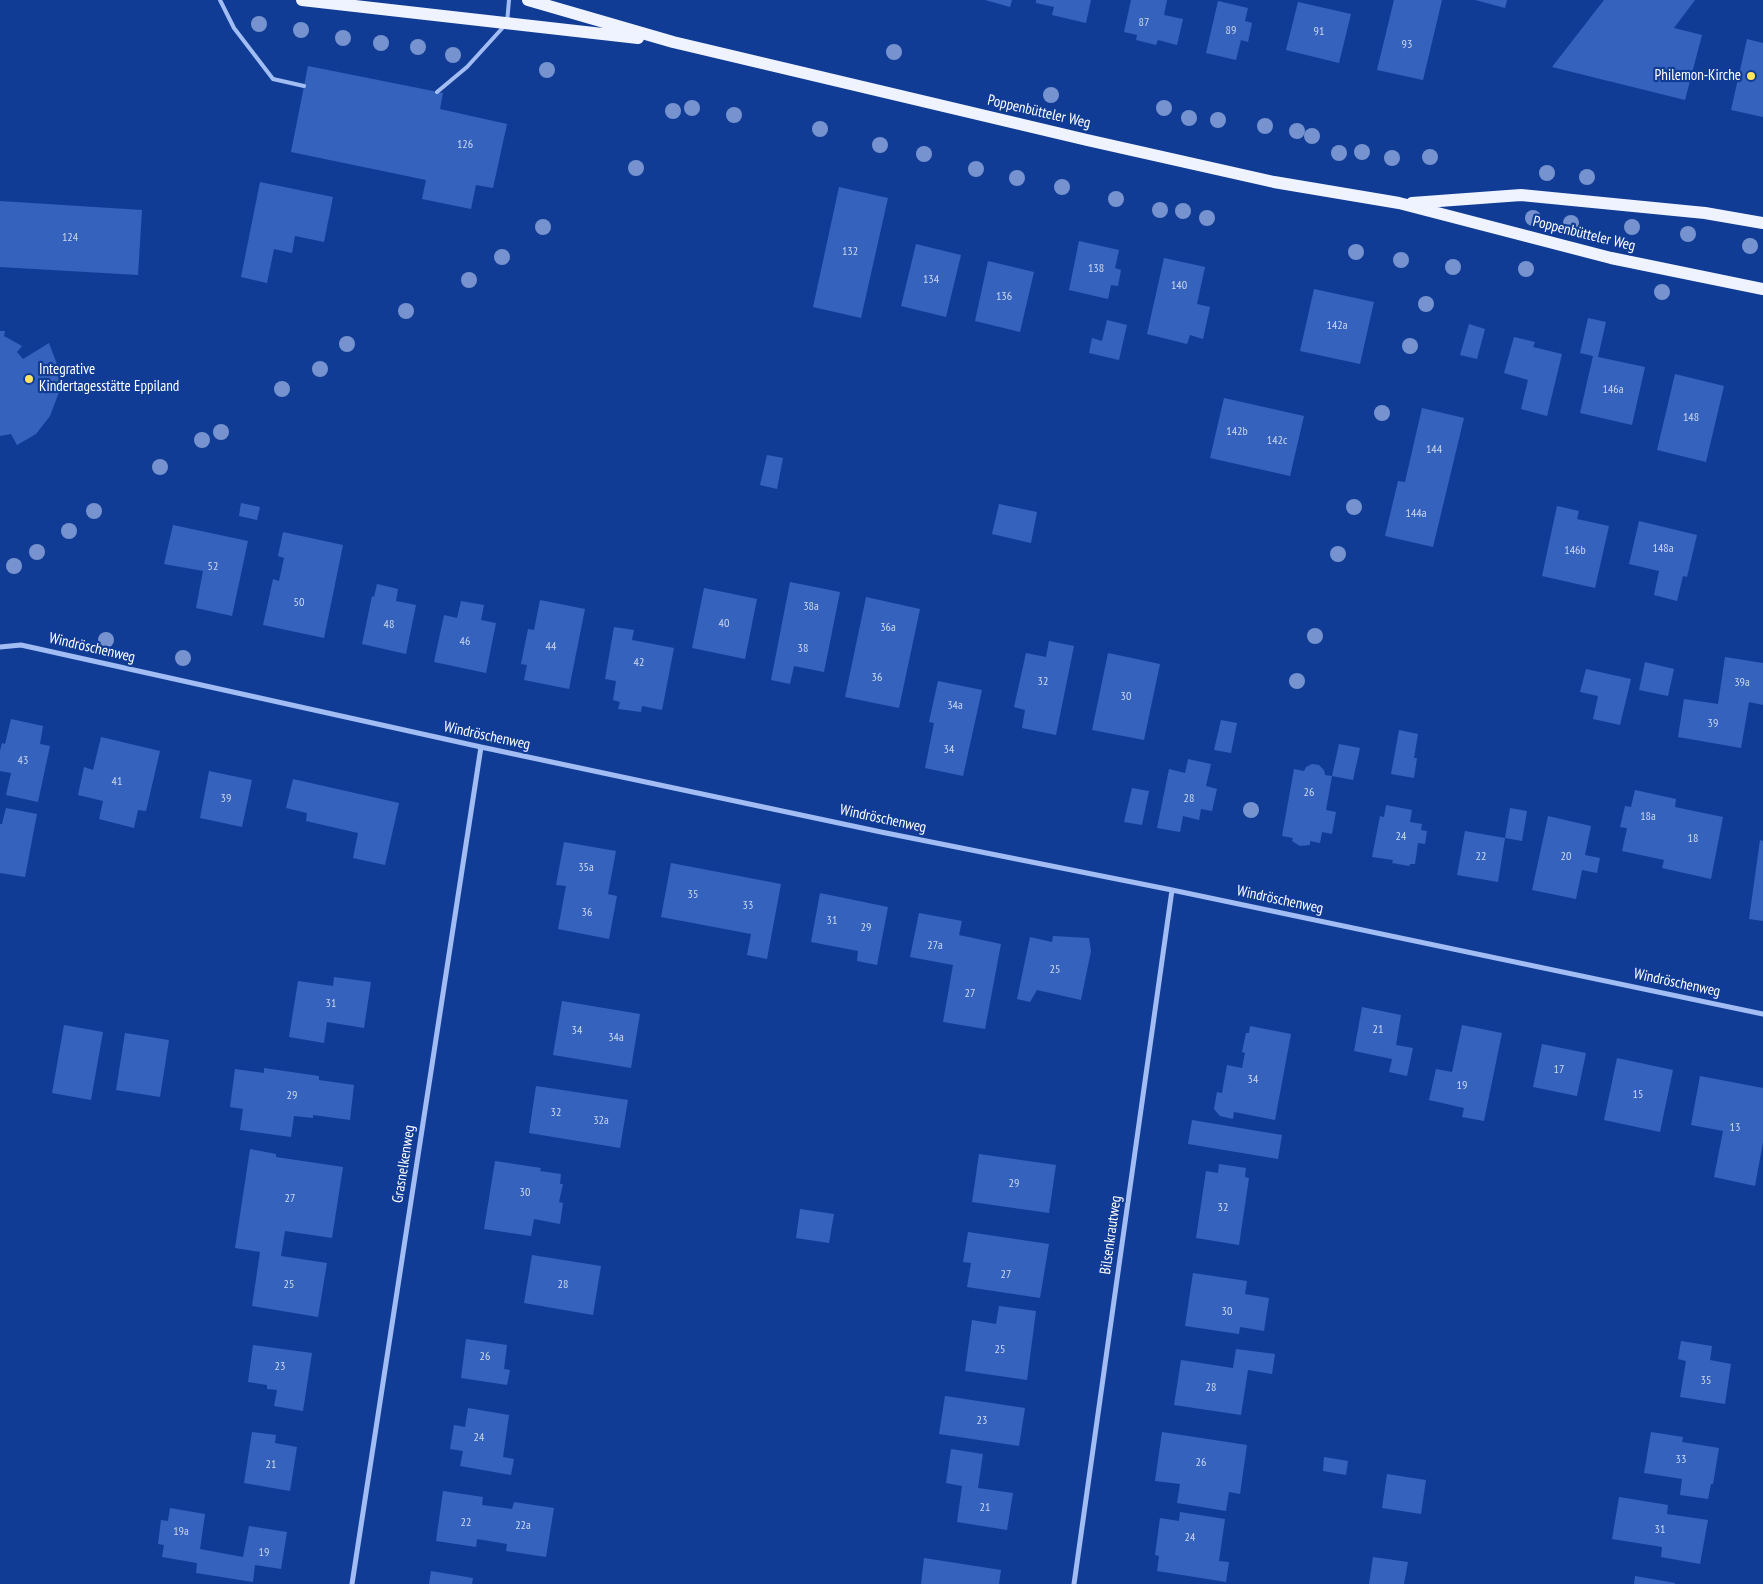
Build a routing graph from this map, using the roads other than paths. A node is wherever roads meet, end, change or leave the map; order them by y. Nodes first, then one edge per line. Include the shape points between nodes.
1 (220, 0) edge
2 (302, 0) edge
3 (509, 0) edge
4 (528, 0) edge
5 (507, 23) junction
6 (673, 42) junction
7 (304, 86) dead end
8 (437, 92) dead end
9 (1399, 203) junction
10 (1763, 223) edge
11 (1763, 289) edge
12 (0, 647) edge
13 (481, 747) junction
14 (1172, 890) junction
15 (1763, 1014) edge
16 (352, 1584) edge
17 (1074, 1584) edge

1 - 7 lane via 234,28 272,79
2 - 5 main road, Poppenbütteler Weg
3 - 5 lane
4 - 6 main road, Poppenbütteler Weg
5 - 6 main road, Poppenbütteler Weg
5 - 8 lane via 467,66
6 - 9 main road, Poppenbütteler Weg via 1264,180
9 - 10 main road, Poppenbütteler Weg via 1521,195 1705,213
9 - 11 main road, Poppenbütteler Weg via 1610,258
12 - 13 street, Windröschenweg via 21,645
13 - 14 street, Windröschenweg
13 - 16 street, Grasnelkenweg
14 - 15 street, Windröschenweg
14 - 17 street, Bilsenkrautweg

